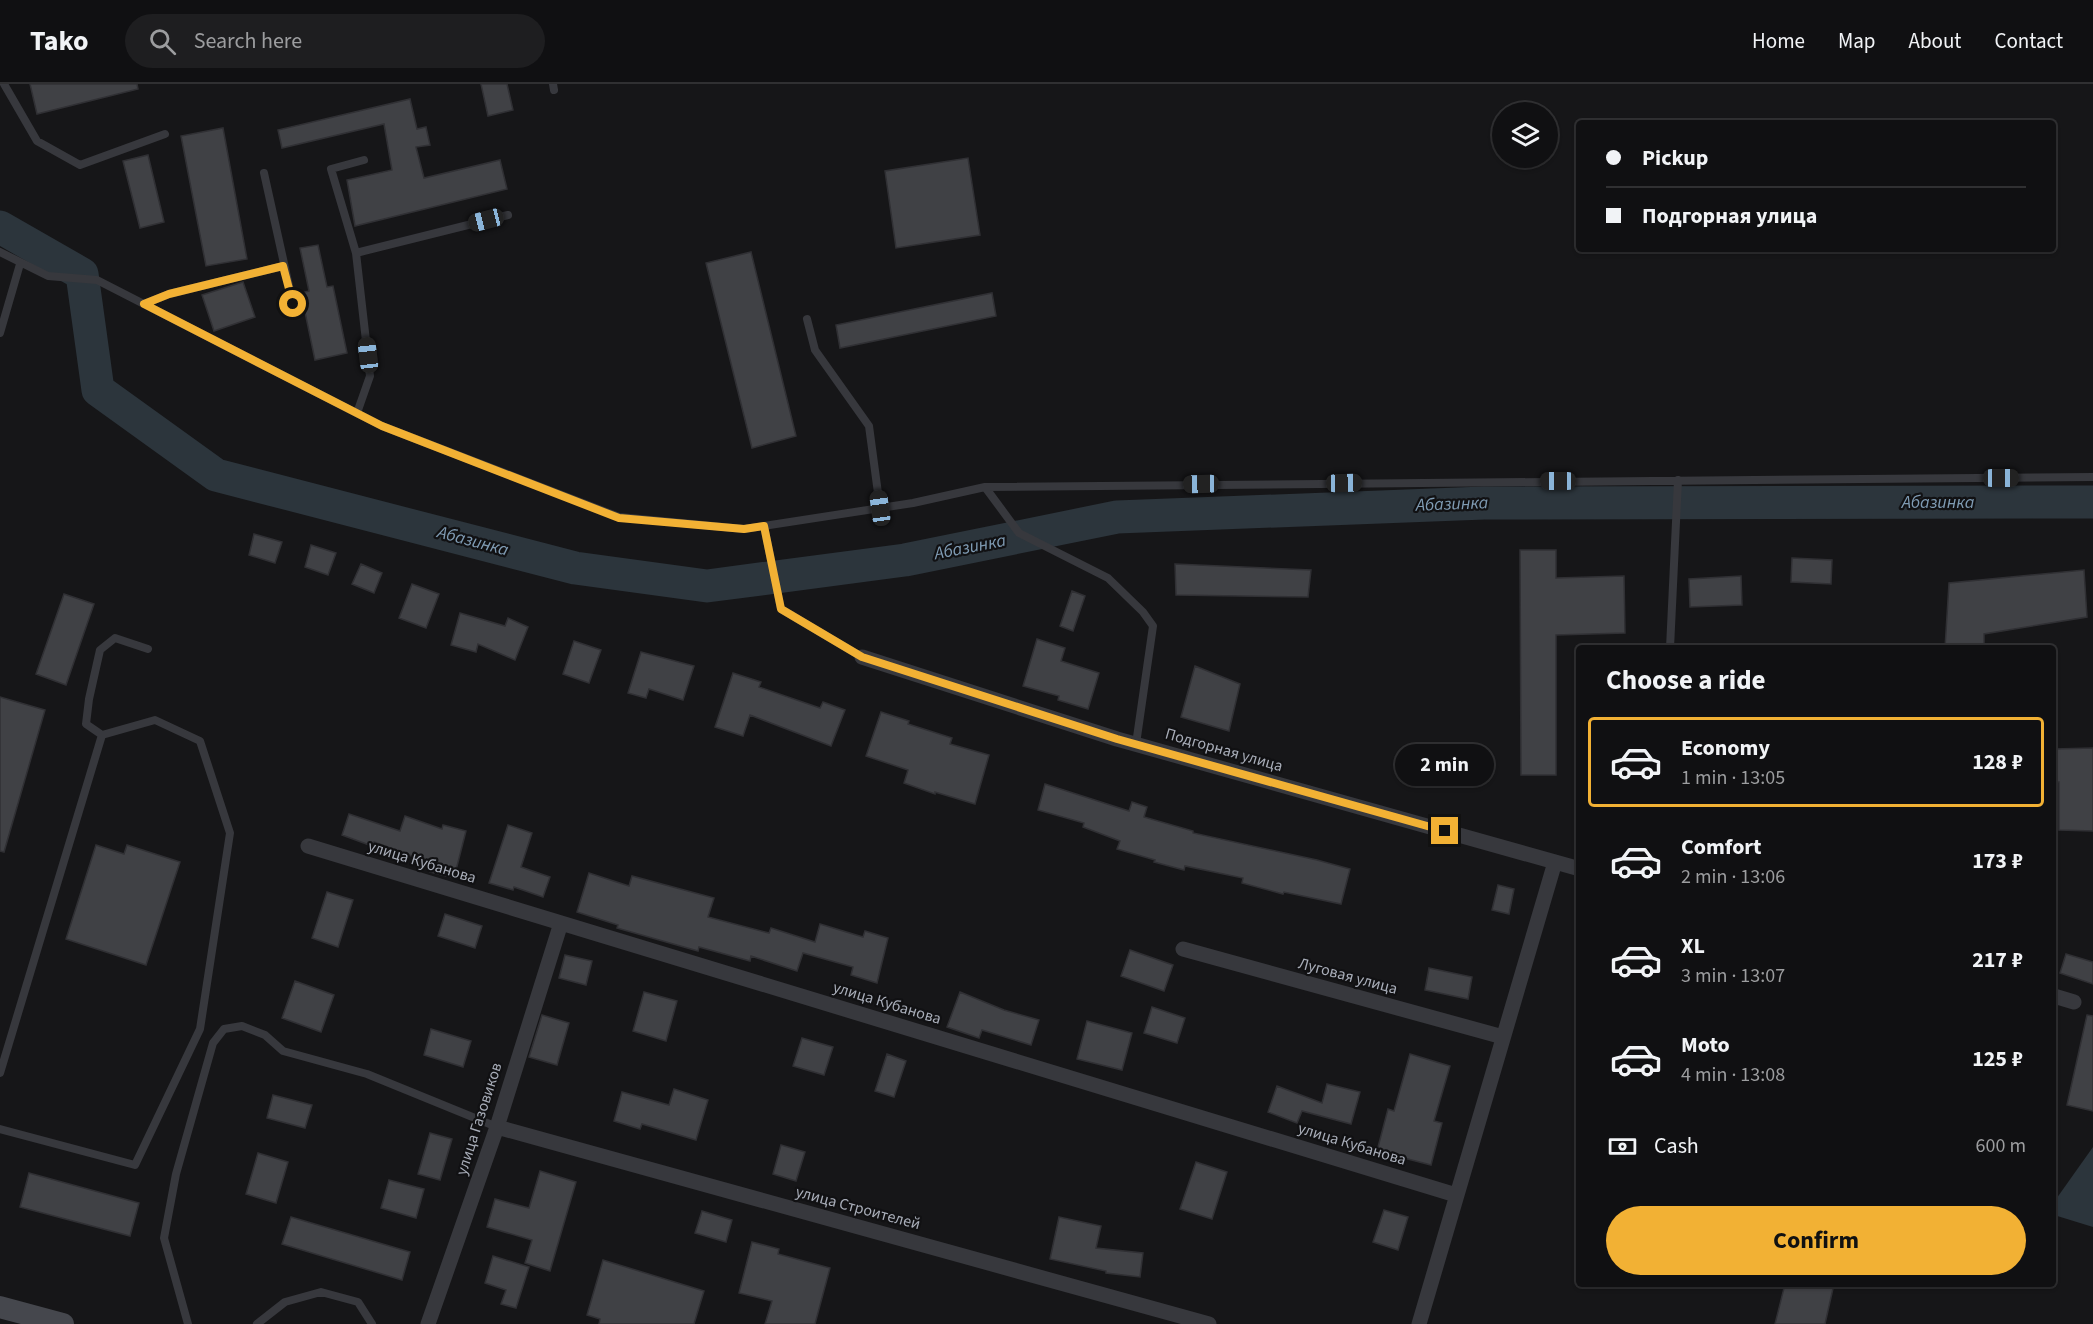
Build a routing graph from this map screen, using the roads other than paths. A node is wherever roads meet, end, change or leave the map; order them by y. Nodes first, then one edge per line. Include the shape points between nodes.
1 (4, 84) edge
2 (165, 134) dead end
3 (364, 160) dead end
4 (264, 174) dead end
5 (508, 215) dead end
6 (0, 252) edge
7 (356, 253) junction
8 (20, 264) junction
9 (283, 266) junction
10 (144, 304) junction
11 (293, 304) dead end
12 (807, 319) dead end
13 (0, 333) edge
14 (357, 413) junction
15 (2093, 477) edge
16 (1678, 480) junction
17 (986, 487) junction
18 (880, 508) junction
19 (764, 526) junction
20 (1670, 645) edge
21 (148, 649) dead end
22 (862, 657) joint
23 (102, 735) junction
24 (1136, 744) junction
25 (308, 846) dead end
26 (1555, 862) junction
27 (1576, 868) edge
28 (561, 923) junction
29 (1183, 949) dead end
30 (2056, 997) edge
31 (2074, 1002) dead end
32 (1503, 1037) junction
33 (0, 1073) edge
34 (497, 1127) junction
35 (0, 1129) edge
36 (1456, 1195) junction
37 (0, 1307) edge
38 (0, 1314) edge
39 (38, 1324) edge
40 (63, 1324) edge
41 (188, 1324) edge
42 (257, 1324) edge
43 (372, 1324) edge
44 (428, 1324) edge
45 (1209, 1324) edge
46 (1419, 1324) edge

1 - 2 lane via 37,141 80,165
3 - 7 lane via 331,169
4 - 9 lane
5 - 7 lane
6 - 8 lane
7 - 14 lane via 370,376
8 - 10 lane via 48,276 97,280
8 - 13 lane
9 - 10 lane via 169,294
9 - 11 lane
10 - 14 lane
12 - 18 lane via 815,351 869,426
14 - 19 lane via 619,518 744,529
15 - 16 lane
16 - 17 lane
16 - 20 lane
17 - 18 lane
17 - 24 lane via 1019,533 1108,578 1153,626
18 - 19 lane
19 - 22 lane via 781,609
21 - 23 lane via 115,638 100,650 86,724
22 - 24 street, Подгорная улица
23 - 33 lane
23 - 35 lane via 155,720 200,741 230,833 200,1029 135,1165
24 - 26 street, Подгорная улица
25 - 28 street, улица Кубанова
26 - 27 street, Подгорная улица
26 - 32 street
28 - 34 street, улица Газовиков
28 - 36 street, улица Кубанова
29 - 32 street, Луговая улица
30 - 31 street
32 - 36 street
34 - 41 lane via 367,1074 283,1051 265,1035 242,1026 224,1029 213,1043 176,1174 164,1238
34 - 44 street, улица Газовиков
34 - 45 street, улица Строителей
36 - 46 street
37 - 40 main road
38 - 39 main road
42 - 43 lane via 285,1302 321,1292 358,1302

